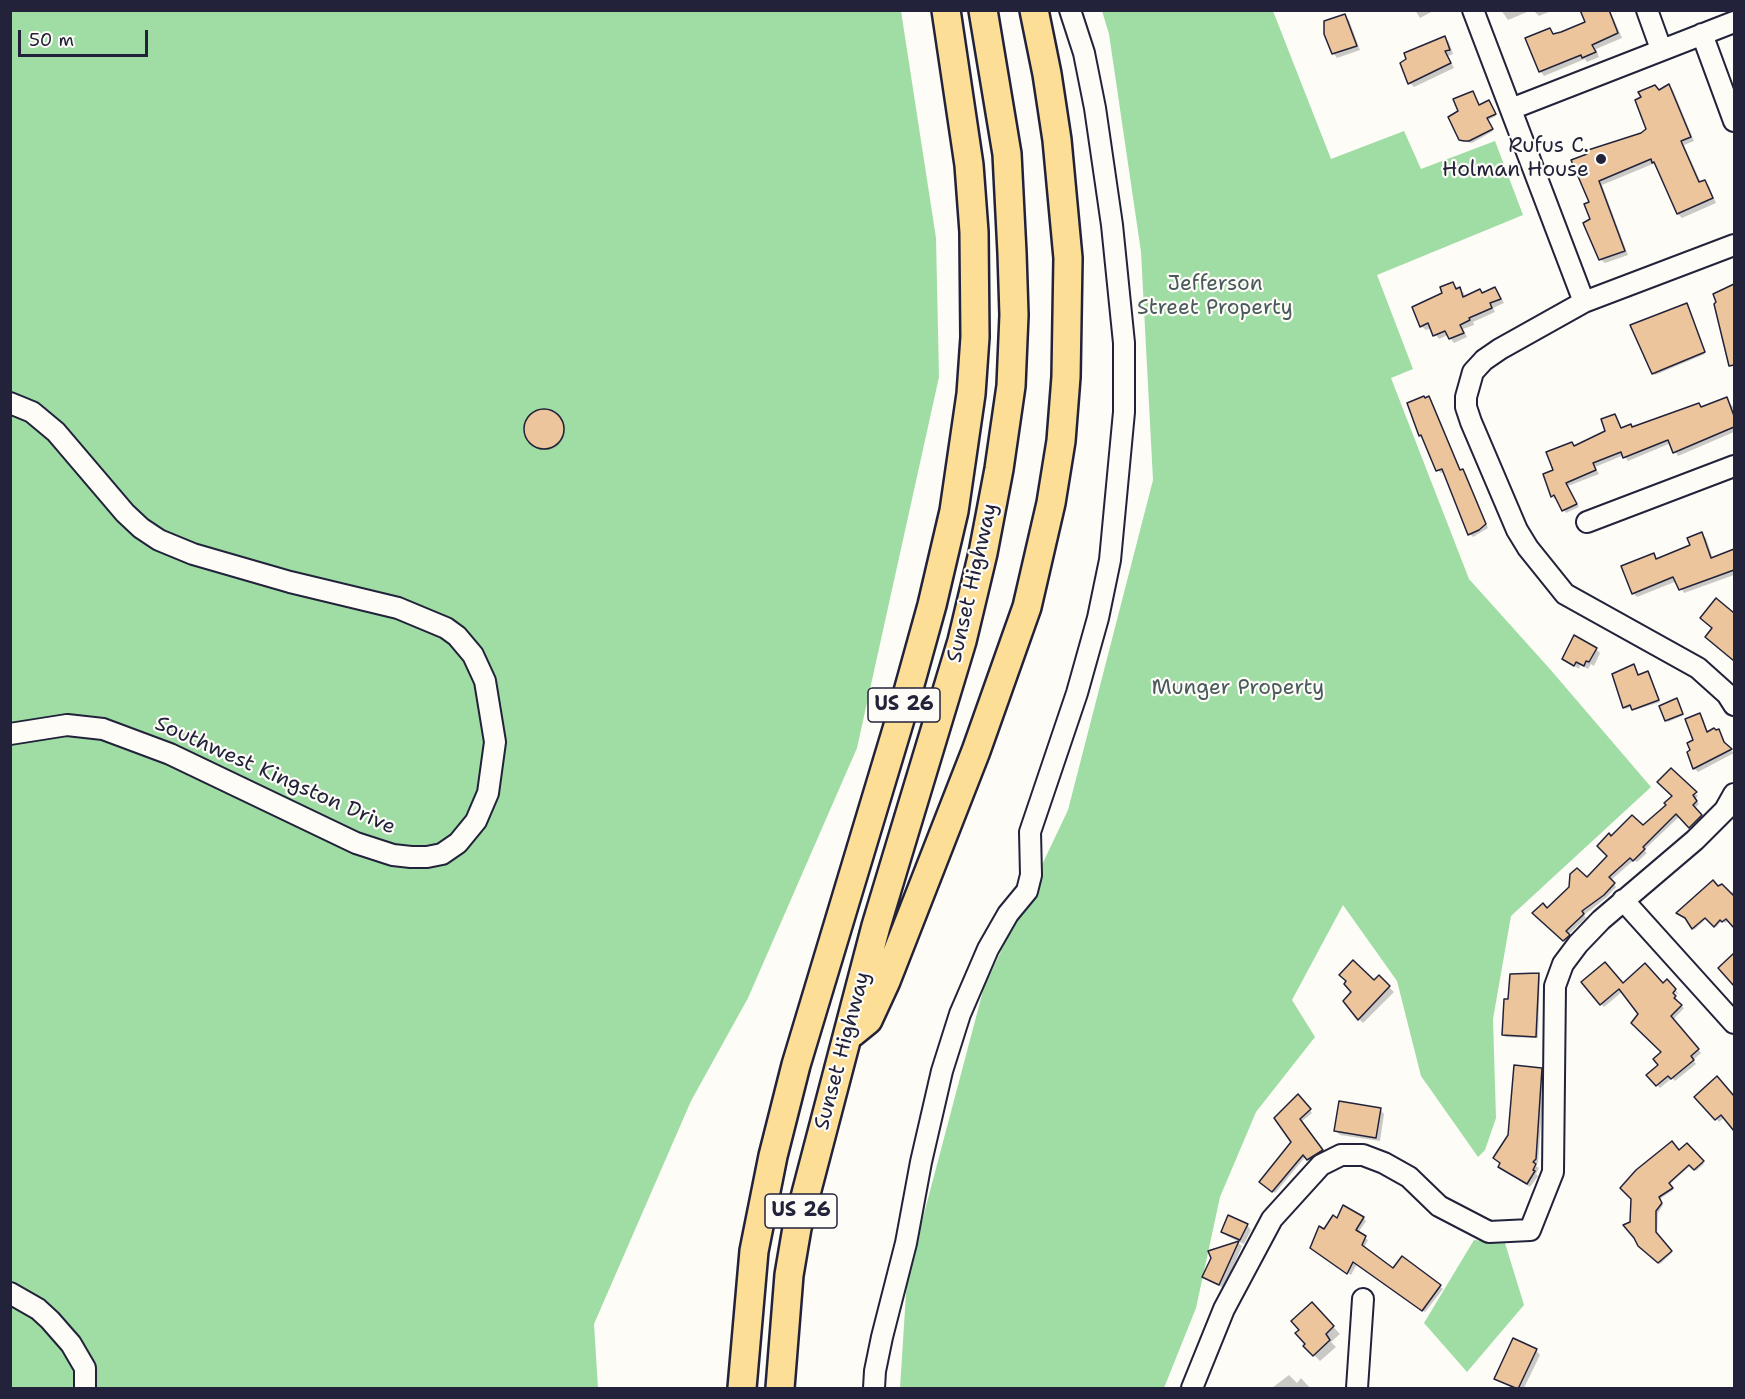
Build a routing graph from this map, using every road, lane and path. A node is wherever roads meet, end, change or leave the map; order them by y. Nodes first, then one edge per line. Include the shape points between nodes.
1 (946, 10) edge
2 (983, 10) edge
3 (1034, 10) edge
4 (1070, 10) edge
5 (1473, 10) edge
6 (1647, 10) edge
7 (1734, 22) edge
8 (1702, 34) junction
9 (1661, 49) junction
10 (1512, 109) junction
11 (1734, 121) edge
12 (1734, 245) edge
13 (1584, 302) junction
14 (10, 402) edge
15 (1734, 466) edge
16 (1587, 522) dead end
17 (1732, 697) edge
18 (10, 734) edge
19 (1734, 794) edge
20 (1623, 900) junction
21 (1734, 1023) edge
22 (846, 1037) junction
23 (10, 1293) edge
24 (1363, 1299) dead end
25 (85, 1389) edge
26 (742, 1389) edge
27 (780, 1389) edge
28 (874, 1389) edge
29 (1192, 1389) edge
30 (1357, 1389) edge

1 - 26 highway, Sunset Highway / US 26 via 969,165 974,232 971,394 954,511 904,706 773,1156 754,1251
2 - 22 highway, Sunset Highway / US 26 via 1006,154 1014,315 1011,386 993,501 962,641
3 - 22 highway via 1057,140 1068,258 1066,377 1061,441 1050,503 1027,607 976,751 886,981 868,1020
4 - 28 street via 1095,108 1124,343 1124,412 1110,560 1077,693 1030,832 1032,875 1027,891 988,949 960,1014 942,1071
5 - 10 street
6 - 9 street
7 - 8 street
8 - 9 street
8 - 11 street
9 - 10 street
10 - 13 street
12 - 13 street
13 - 17 street via 1484,360 1468,384 1466,407 1470,422 1516,530 1565,594 1698,668
14 - 18 street, Southwest Kingston Drive via 32,412 56,432 125,513 159,540 290,582 398,608 446,628 465,645 482,674 495,742 488,793 476,821 458,843 442,854 411,857 356,843 170,754 103,729 67,726
15 - 16 street
19 - 20 street via 1725,810 1695,840
20 - 21 street
20 - 29 street via 1578,944 1563,964 1556,986 1553,1172 1530,1230 1489,1232 1439,1206 1409,1177 1384,1163 1363,1155 1341,1155 1321,1165 1272,1219 1224,1309
22 - 27 highway, Sunset Highway / US 26 via 797,1228 789,1275
23 - 25 street via 50,1320 71,1344 85,1368
24 - 30 street

